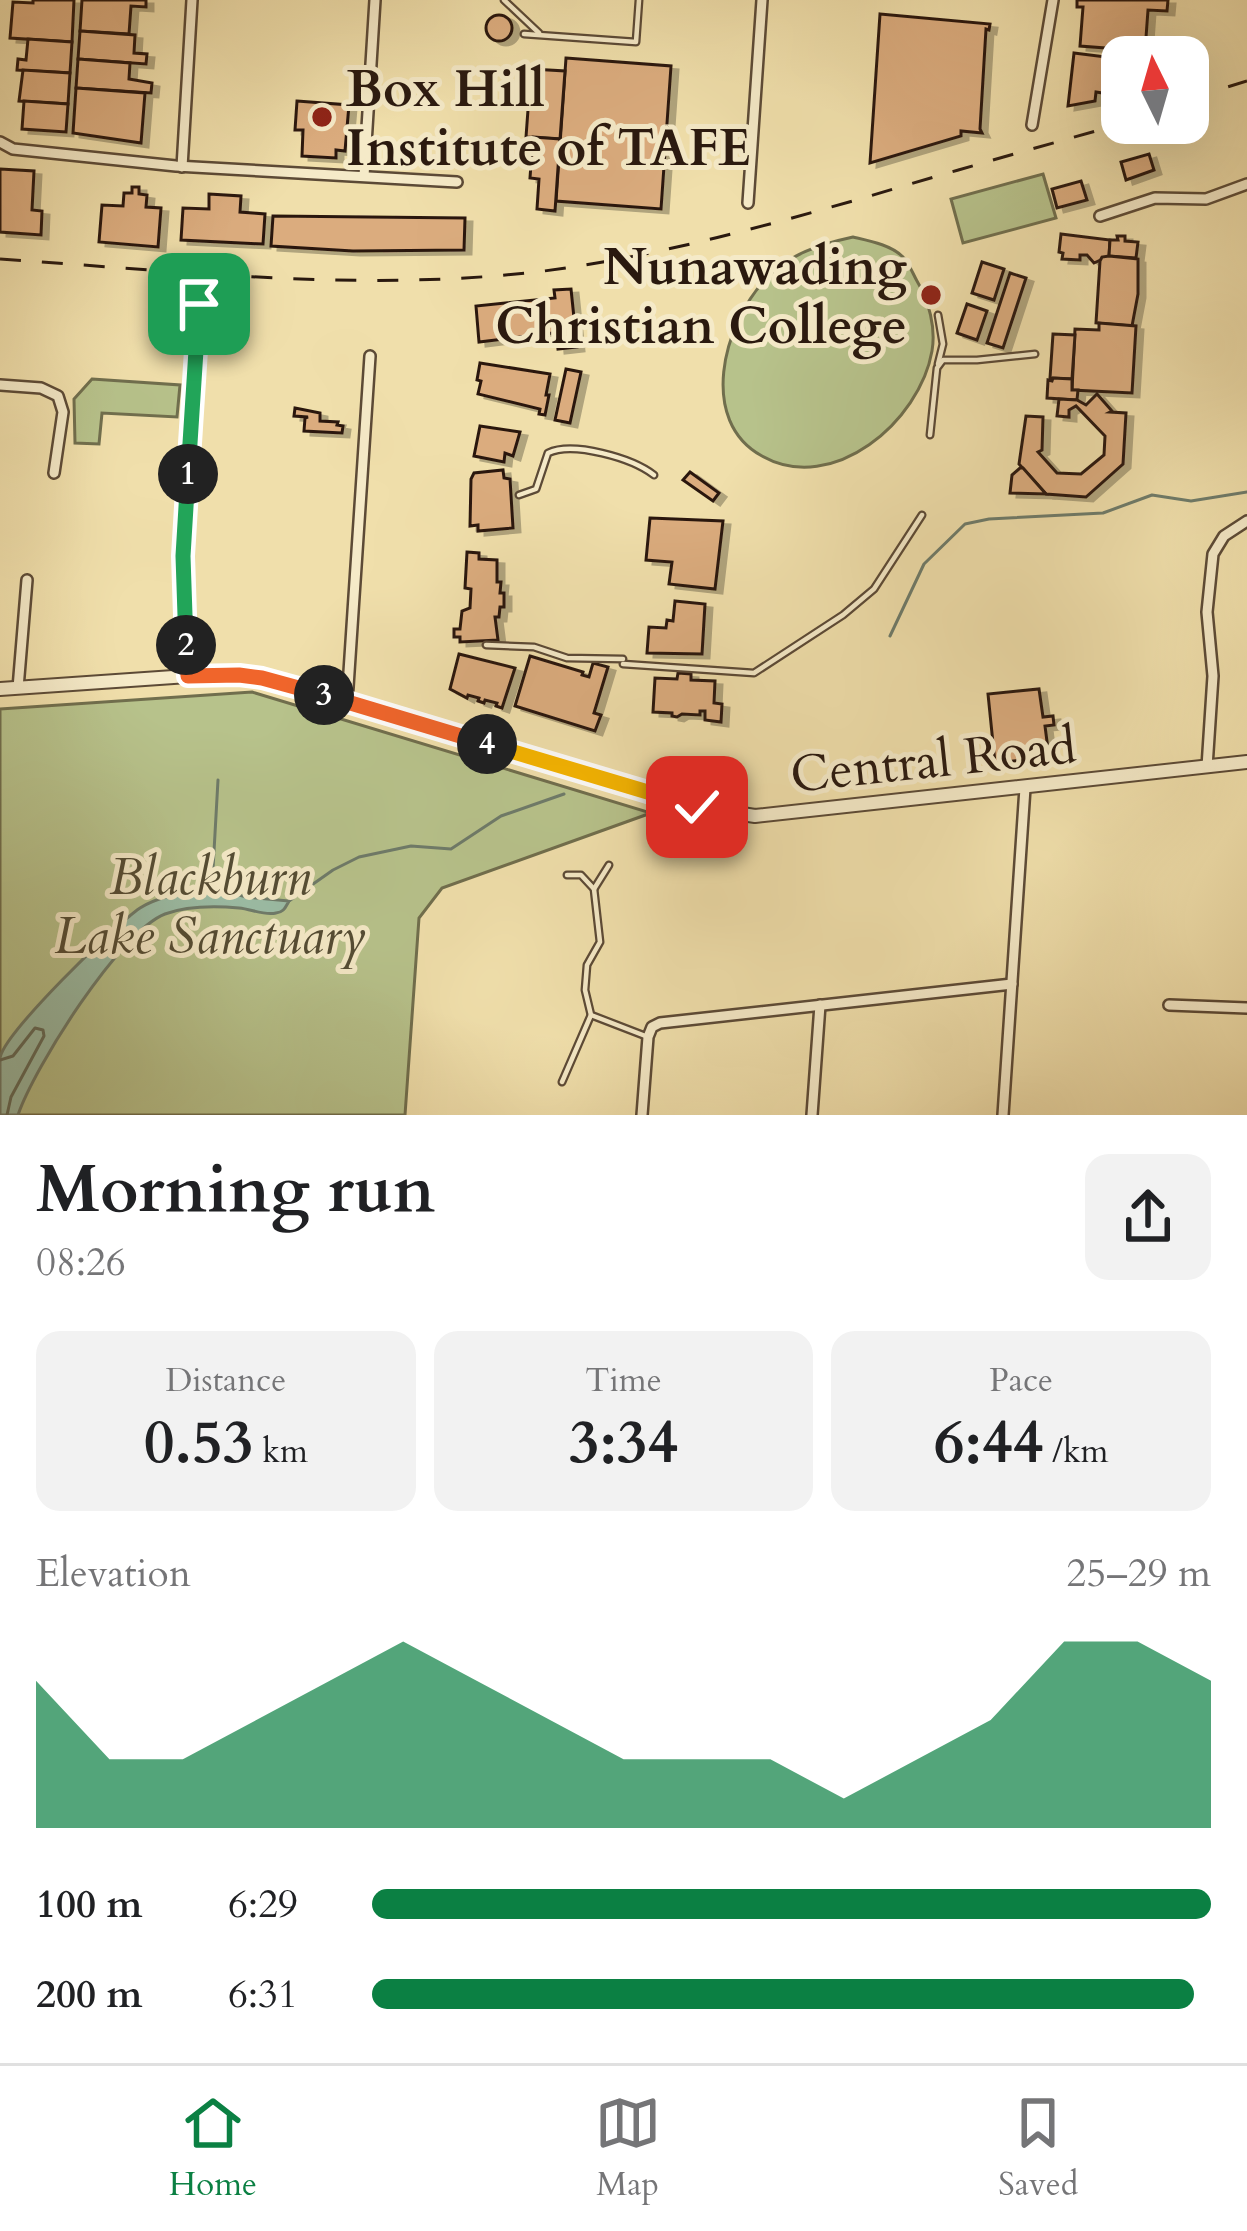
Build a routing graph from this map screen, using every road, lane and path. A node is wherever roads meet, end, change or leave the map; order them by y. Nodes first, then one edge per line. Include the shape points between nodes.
1 (192, 0) edge
2 (375, 0) edge
3 (504, 0) edge
4 (640, 0) edge
5 (762, 0) edge
6 (1053, 0) edge
7 (524, 34) dead end
8 (540, 35) junction
9 (1032, 125) dead end
10 (0, 142) edge
11 (182, 167) junction
12 (364, 176) junction
13 (458, 182) dead end
14 (1247, 184) edge
15 (748, 203) dead end
16 (1100, 216) dead end
17 (199, 304) dead end
18 (938, 315) dead end
19 (1035, 354) dead end
20 (370, 356) dead end
21 (938, 364) junction
22 (0, 385) edge
23 (930, 435) dead end
24 (54, 473) dead end
25 (654, 475) dead end
26 (519, 495) dead end
27 (922, 515) dead end
28 (1247, 521) edge
29 (27, 580) dead end
30 (486, 645) dead end
31 (188, 676) junction
32 (18, 688) junction
33 (0, 689) edge
34 (347, 702) junction
35 (1247, 762) edge
36 (1207, 767) junction
37 (1025, 788) junction
38 (608, 866) dead end
39 (567, 875) dead end
40 (594, 889) junction
41 (1012, 984) junction
42 (820, 1005) junction
43 (1169, 1005) dead end
44 (1247, 1007) edge
45 (591, 1015) junction
46 (648, 1037) junction
47 (562, 1082) dead end
48 (642, 1115) edge
49 (812, 1115) edge
50 (1003, 1115) edge

1 - 11 street
2 - 12 street
3 - 8 lane
4 - 8 lane via 636,42
5 - 15 street
6 - 9 street
7 - 8 lane
10 - 11 street
11 - 12 street
12 - 13 street
14 - 16 street
17 - 31 street via 183,556
18 - 21 lane
19 - 21 lane
20 - 34 street
21 - 23 lane
22 - 24 street via 58,396
25 - 26 lane via 612,456 558,448 548,453 536,489
27 - 30 lane via 874,589 754,673
28 - 36 street via 1213,554
29 - 32 street
31 - 32 street, Central Road
31 - 34 street, Central Road via 262,678
32 - 33 street, Central Road
34 - 37 street, Central Road via 727,813 773,816
35 - 36 street, Central Road
36 - 37 street, Central Road
37 - 41 street
38 - 40 lane
39 - 40 lane via 581,875
40 - 45 lane via 600,943 587,965
41 - 42 street
41 - 50 street
42 - 46 street via 660,1023
42 - 49 street
43 - 44 street
45 - 46 lane
45 - 47 lane
46 - 48 street

